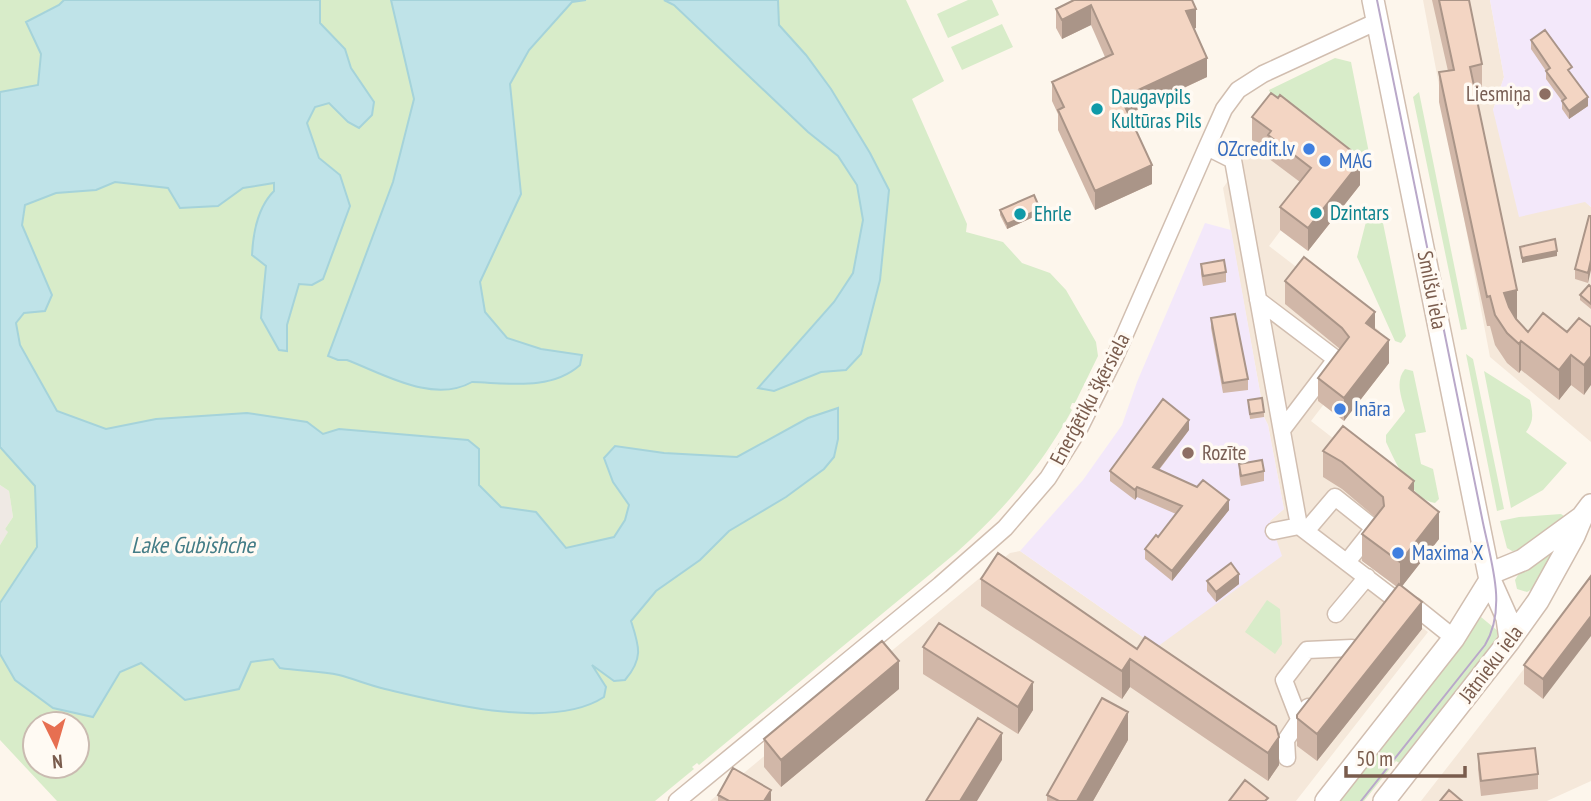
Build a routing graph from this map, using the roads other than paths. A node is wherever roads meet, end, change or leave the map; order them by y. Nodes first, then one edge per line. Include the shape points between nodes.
1 (1373, 0) edge
2 (1378, 22) junction
3 (1207, 147) junction
4 (1258, 300) junction
5 (1282, 430) junction
6 (1586, 511) edge
7 (1303, 528) junction
8 (1274, 531) dead end
9 (1347, 562) junction
10 (1367, 577) junction
11 (1490, 577) junction
12 (1336, 614) dead end
13 (1454, 638) junction
14 (1510, 640) junction
15 (1337, 668) edge
16 (1314, 699) edge
17 (1299, 719) junction
18 (1287, 758) dead end
19 (677, 801) edge
20 (1326, 801) edge
21 (1384, 801) edge

1 - 2 street, Smilšu iela
2 - 3 street, Enerģētiķu šķērsiela via 1238,90
2 - 11 street, Smilšu iela
3 - 4 street via 1233,160
3 - 19 street, Enerģētiķu šķērsiela via 1115,357 1048,478 1005,528
4 - 5 street
4 - 5 street via 1336,359
5 - 7 street
6 - 11 street, Jātnieku iela via 1523,560
6 - 14 street, Jātnieku iela via 1544,590
7 - 8 street
7 - 9 street
7 - 9 street via 1335,497 1374,528
9 - 10 street
10 - 12 street
10 - 13 street via 1388,602 1415,606
11 - 13 street
11 - 14 street, Smilšu iela via 1507,618
13 - 20 street
14 - 21 street, Jātnieku iela
15 - 17 street via 1356,643 1307,650 1284,680
16 - 17 street
17 - 18 street via 1286,740

